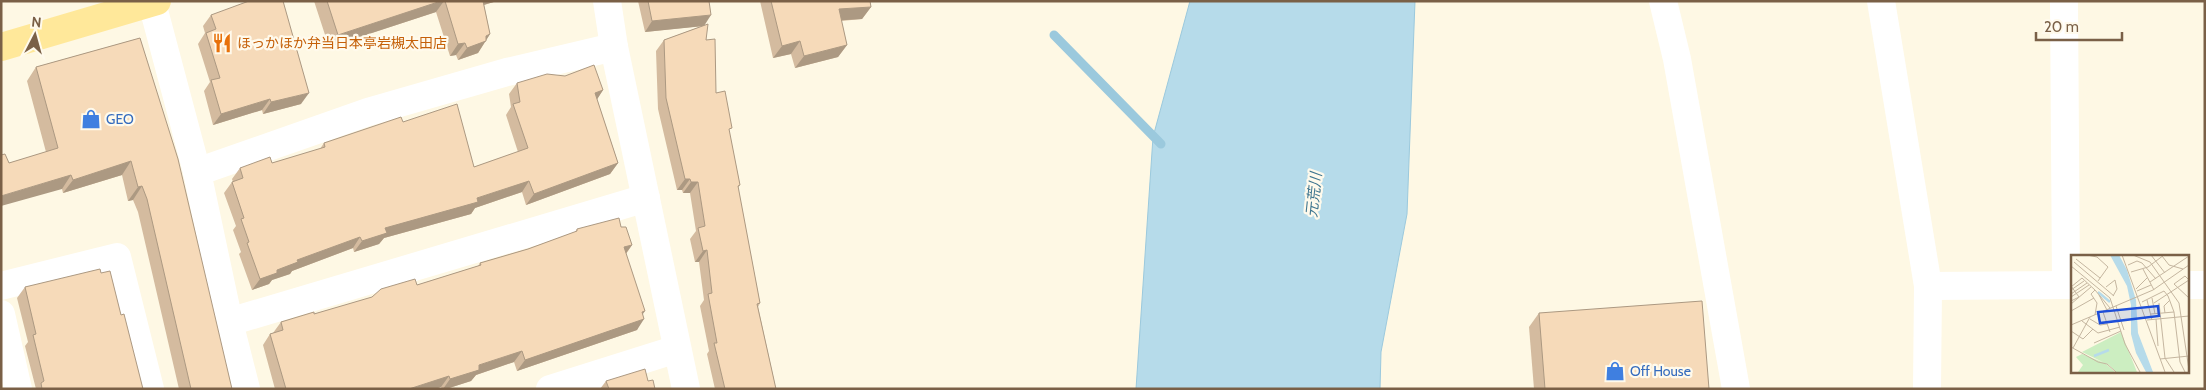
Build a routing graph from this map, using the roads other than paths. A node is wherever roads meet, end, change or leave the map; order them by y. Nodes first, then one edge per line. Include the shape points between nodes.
1 (606, 1) edge
2 (1663, 1) edge
3 (1881, 1) edge
4 (2064, 1) edge
5 (154, 2) edge
6 (1, 47) edge
7 (614, 47) junction
8 (197, 172) junction
9 (646, 198) junction
10 (2069, 285) edge
11 (2188, 285) edge
12 (2205, 285) edge
13 (1, 286) edge
14 (1928, 286) junction
15 (1, 314) edge
16 (229, 322) junction
17 (677, 350) junction
18 (18, 389) edge
19 (150, 389) edge
20 (246, 389) edge
21 (550, 389) edge
22 (686, 389) edge
23 (1736, 389) edge
24 (1926, 389) edge

1 - 7 street
2 - 23 street via 1677,59
3 - 14 street
4 - 10 street
5 - 6 main road
5 - 8 street
7 - 8 street via 507,72 368,112
7 - 9 street
8 - 16 street
9 - 16 street
9 - 17 street
10 - 14 street
11 - 12 street
13 - 19 street via 117,257
14 - 24 street
15 - 18 street
16 - 20 street
17 - 21 street
17 - 22 street

